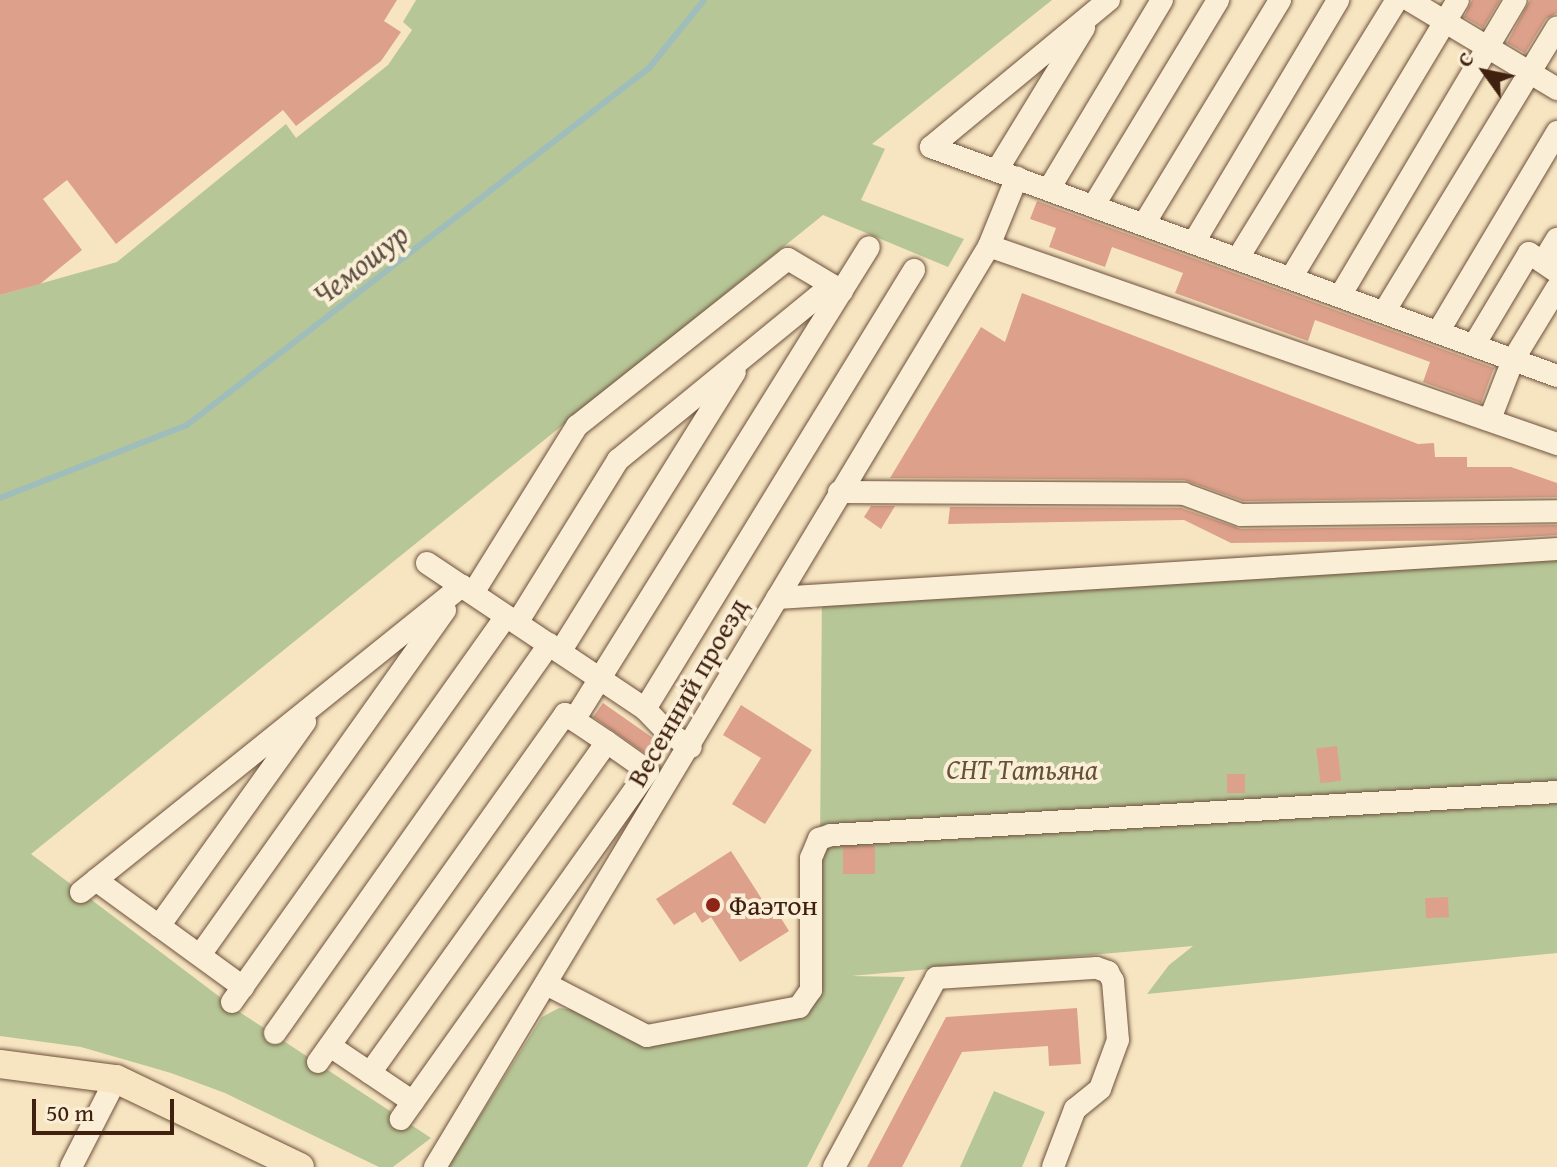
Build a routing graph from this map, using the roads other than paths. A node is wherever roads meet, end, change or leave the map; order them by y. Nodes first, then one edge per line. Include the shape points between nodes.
1 (1162, 0) edge
2 (1218, 0) edge
3 (1280, 0) edge
4 (1338, 0) edge
5 (1397, 0) edge
6 (1409, 0) edge
7 (1458, 0) edge
8 (1516, 0) edge
9 (1101, 7) edge
10 (1445, 22) junction
11 (1557, 27) edge
12 (1487, 47) junction
13 (1530, 72) junction
14 (1557, 89) edge
15 (1557, 132) edge
16 (1007, 173) junction
17 (1049, 189) junction
18 (1094, 205) junction
19 (1144, 224) junction
20 (1557, 239) edge
21 (1194, 242) junction
22 (989, 246) junction
23 (869, 247) dead end
24 (1238, 258) junction
25 (1550, 267) edge
26 (914, 270) dead end
27 (1291, 278) junction
28 (837, 288) junction
29 (1557, 288) edge
30 (1340, 296) junction
31 (1384, 312) junction
32 (1438, 332) junction
33 (1474, 345) junction
34 (745, 356) junction
35 (1513, 360) junction
36 (1557, 376) edge
37 (1490, 419) junction
38 (1557, 444) edge
39 (839, 492) junction
40 (1557, 511) edge
41 (1557, 549) edge
42 (427, 563) dead end
43 (467, 590) junction
44 (777, 598) junction
45 (512, 619) junction
46 (554, 648) junction
47 (602, 681) junction
48 (323, 698) junction
49 (645, 709) junction
50 (574, 720) junction
51 (607, 742) junction
52 (691, 747) junction
53 (1557, 792) edge
54 (159, 926) junction
55 (200, 955) junction
56 (548, 985) junction
57 (275, 1033) dead end
58 (0, 1064) edge
59 (370, 1073) junction
60 (116, 1079) junction
61 (71, 1167) edge
62 (300, 1167) edge
63 (435, 1167) edge
64 (834, 1167) edge
65 (1053, 1167) edge

1 - 17 street
2 - 18 street
3 - 19 street
4 - 21 street
5 - 24 street
6 - 10 street
7 - 10 street
8 - 12 street
9 - 16 street, Весенний проезд
9 - 16 street via 931,147
10 - 12 street
10 - 27 street
11 - 13 street
12 - 13 street
12 - 30 street
13 - 14 street
13 - 31 street
15 - 32 street
16 - 17 street
16 - 22 street, Весенний проезд
17 - 18 street
18 - 19 street
19 - 21 street
20 - 25 street
21 - 24 street
22 - 37 street
22 - 39 street, Весенний проезд
23 - 28 street
24 - 27 street
25 - 33 street via 1529,253
26 - 49 street
27 - 30 street
28 - 34 street
28 - 43 street via 788,259 577,426
28 - 47 street
29 - 35 street
30 - 31 street
31 - 32 street
32 - 33 street
33 - 35 street
34 - 45 street via 618,460
34 - 46 street
35 - 36 street
35 - 37 street
37 - 38 street
39 - 40 street via 1184,494 1241,515
39 - 44 street, Весенний проезд
41 - 44 street
42 - 43 street
43 - 45 street
43 - 48 street
43 - 55 street
44 - 52 street, Весенний проезд
45 - 46 street
45 - 55 street via 238,994
46 - 47 street
46 - 57 street
47 - 49 street
47 - 50 street
48 - 54 street
48 - 54 street via 88,886
49 - 52 street
50 - 51 street
50 - 59 street via 565,714 324,1054
51 - 59 street
51 - 59 street via 648,771 407,1111
52 - 56 street, Весенний проезд
53 - 56 street via 831,835 819,839 811,858 811,990 799,1007 647,1036
54 - 55 street
56 - 63 street, Весенний проезд
58 - 60 main road
60 - 61 street
60 - 62 main road
64 - 65 street via 936,978 1097,968 1113,981 1118,1040 1100,1089 1075,1109

